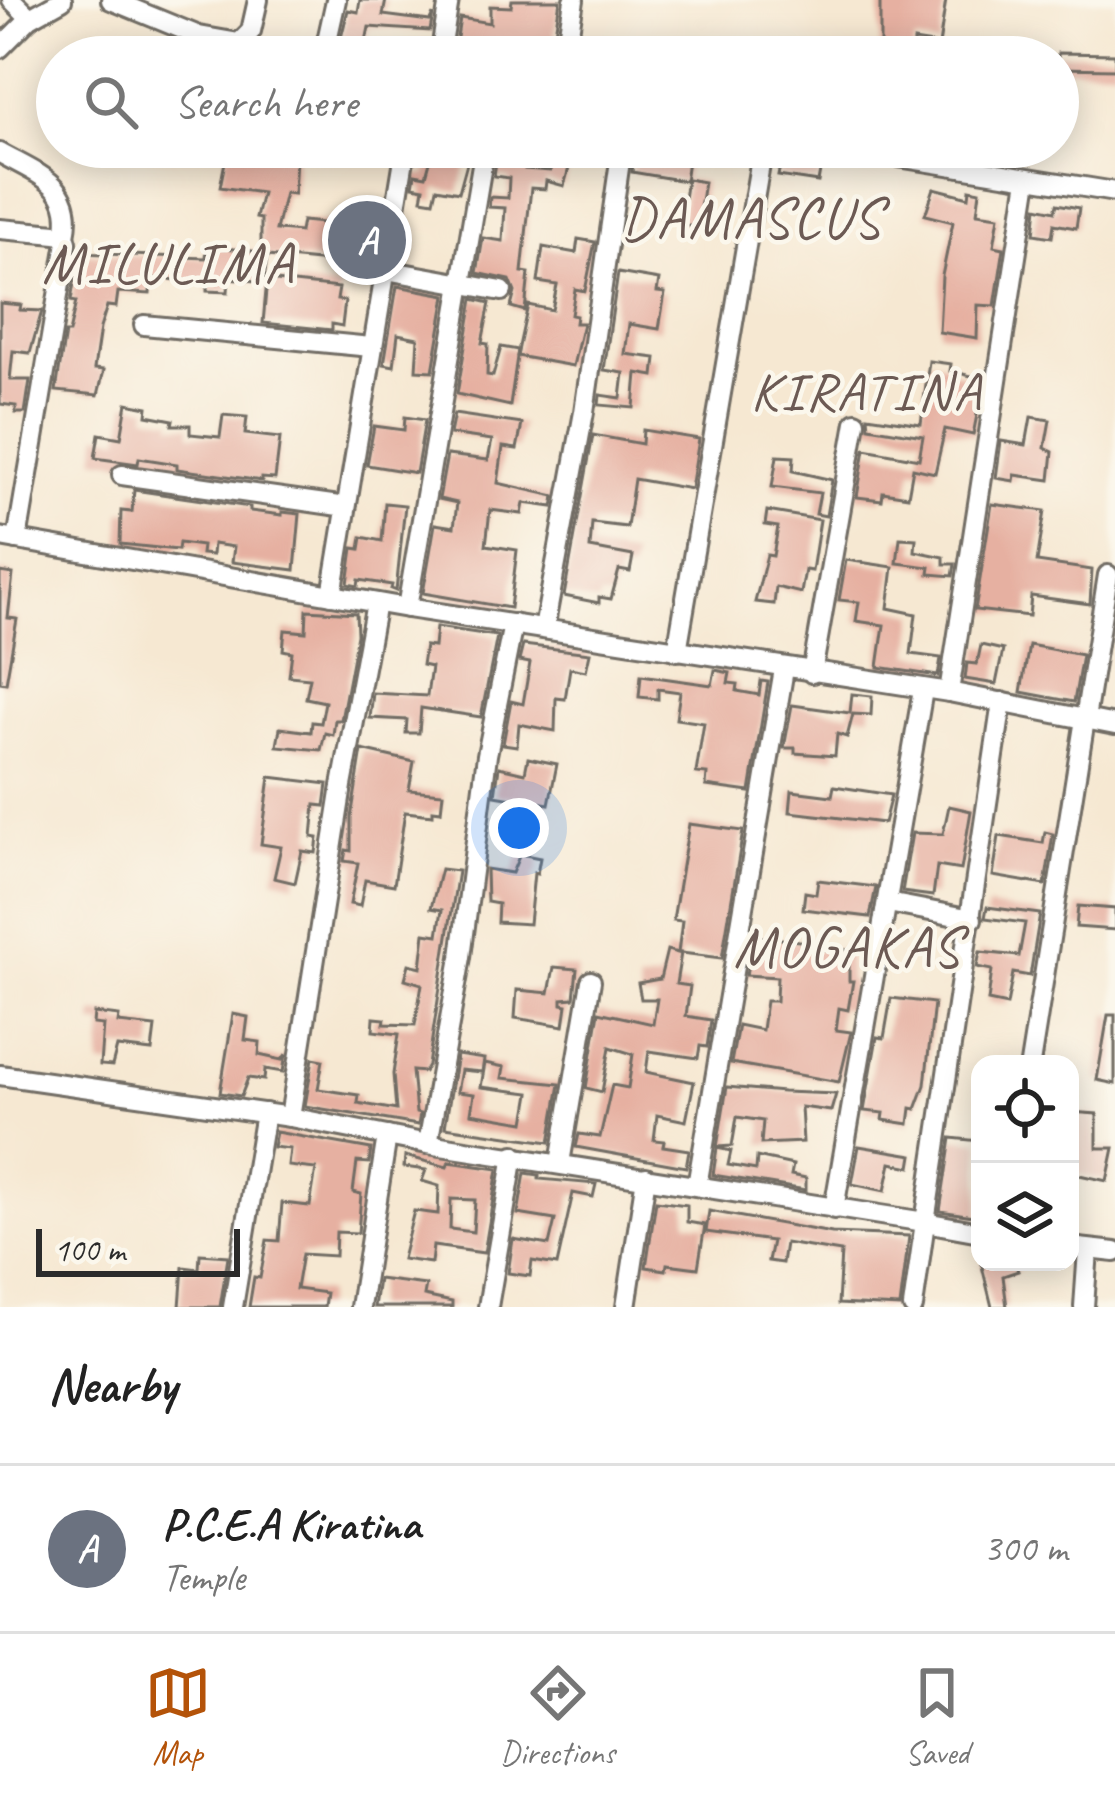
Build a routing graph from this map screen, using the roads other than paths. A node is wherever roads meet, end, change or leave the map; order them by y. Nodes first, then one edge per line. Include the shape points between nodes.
1 (12, 0) edge
2 (62, 0) edge
3 (111, 0) edge
4 (258, 0) edge
5 (336, 0) edge
6 (449, 0) edge
7 (574, 0) edge
8 (30, 18) junction
9 (199, 36) edge
10 (246, 36) edge
11 (328, 36) edge
12 (443, 36) edge
13 (568, 36) edge
14 (0, 48) edge
15 (0, 153) edge
16 (403, 168) edge
17 (481, 168) edge
18 (619, 168) edge
19 (759, 168) edge
20 (962, 168) edge
21 (1028, 179) junction
22 (1115, 192) edge
23 (0, 229) edge
24 (65, 236) junction
25 (386, 270) junction
26 (462, 282) junction
27 (502, 291) dead end
28 (144, 325) dead end
29 (371, 347) junction
30 (856, 422) dead end
31 (122, 475) dead end
32 (346, 507) junction
33 (8, 539) edge
34 (1108, 575) dead end
35 (332, 595) junction
36 (376, 603) junction
37 (407, 608) junction
38 (513, 624) junction
39 (544, 629) junction
40 (677, 651) junction
41 (784, 668) junction
42 (812, 673) junction
43 (923, 690) junction
44 (949, 692) junction
45 (1002, 702) junction
46 (1088, 720) junction
47 (1115, 725) edge
48 (888, 903) junction
49 (971, 920) junction
50 (591, 981) dead end
51 (1032, 1055) edge
52 (0, 1075) edge
53 (265, 1113) junction
54 (290, 1117) junction
55 (387, 1136) junction
56 (428, 1144) junction
57 (514, 1155) junction
58 (560, 1163) junction
59 (646, 1177) junction
60 (697, 1186) junction
61 (834, 1209) junction
62 (925, 1222) junction
63 (971, 1230) edge
64 (1079, 1248) edge
65 (1115, 1252) edge
66 (232, 1307) edge
67 (360, 1307) edge
68 (488, 1307) edge
69 (626, 1307) edge
70 (914, 1307) edge
71 (1084, 1307) edge

1 - 8 street
2 - 8 street
3 - 9 street
4 - 10 street
5 - 11 street
6 - 12 street
7 - 13 street
8 - 14 street
15 - 24 street via 65,197
16 - 25 street
17 - 26 street
18 - 39 street
19 - 40 street
20 - 21 street
21 - 22 street
21 - 44 street
23 - 24 street
24 - 33 street
25 - 26 street
25 - 29 street
26 - 27 street
26 - 37 street
28 - 29 street
29 - 32 street
30 - 42 street
31 - 32 street
32 - 35 street
33 - 35 street
34 - 46 street
35 - 36 street
36 - 37 street
36 - 54 street
37 - 38 street
38 - 39 street
38 - 56 street
39 - 40 street
40 - 41 street
41 - 42 street
41 - 60 street
42 - 43 street
43 - 44 street
43 - 48 street
44 - 45 street
45 - 46 street
45 - 49 street
46 - 47 street
46 - 51 street
48 - 49 street
48 - 61 street
49 - 62 street
50 - 58 street
52 - 53 street
53 - 54 street
53 - 66 street
54 - 55 street
55 - 56 street
55 - 67 street
56 - 57 street
57 - 58 street
57 - 68 street
58 - 59 street
59 - 60 street
59 - 69 street
60 - 61 street
61 - 62 street
62 - 63 street
62 - 70 street
64 - 65 street
64 - 71 street

